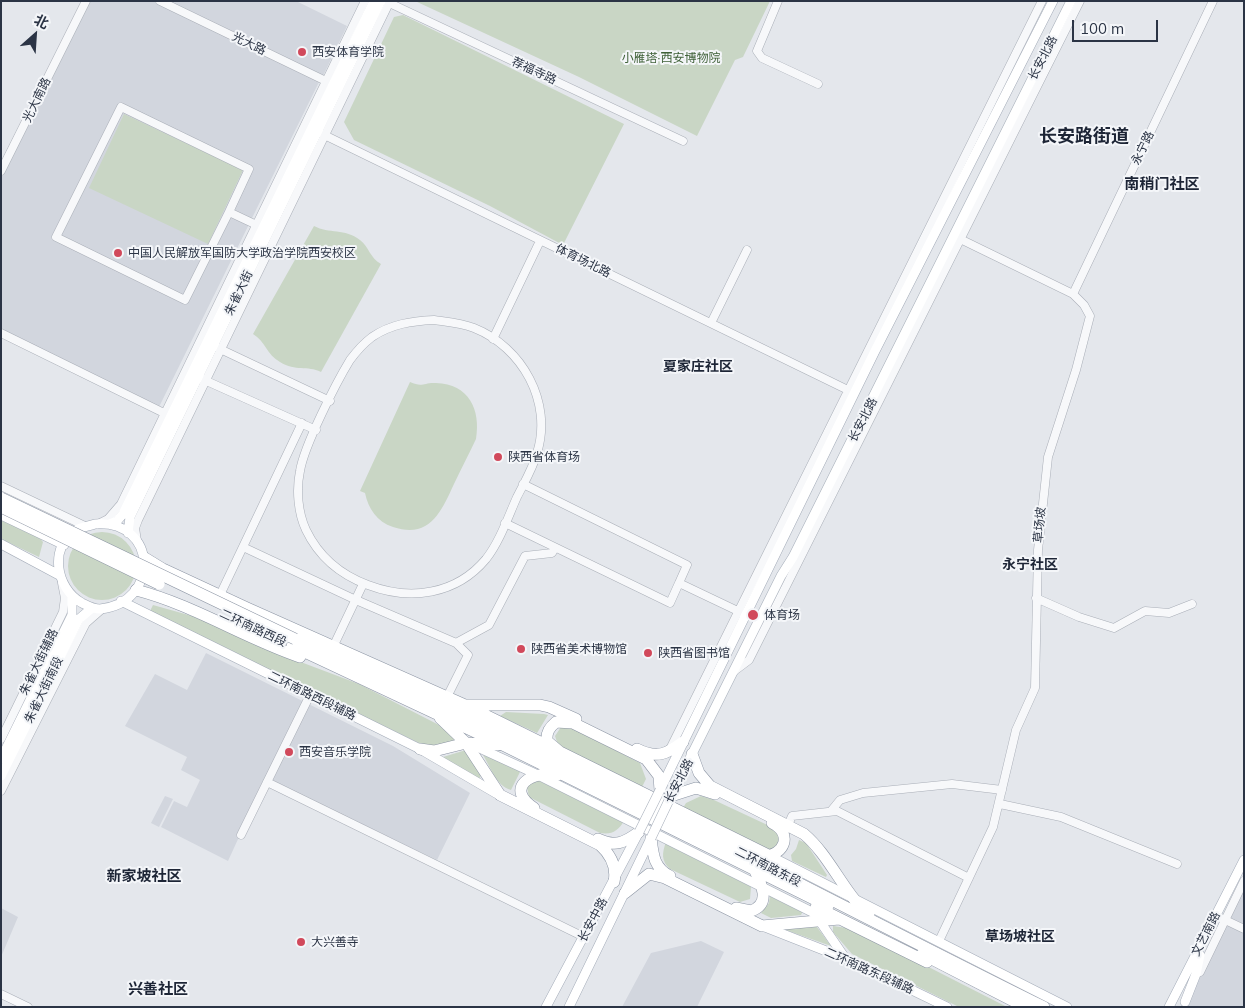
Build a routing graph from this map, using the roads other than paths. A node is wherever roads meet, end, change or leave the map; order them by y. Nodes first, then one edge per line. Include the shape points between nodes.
1 (86, 1) edge
2 (160, 1) edge
3 (365, 1) edge
4 (374, 1) edge
5 (778, 1) edge
6 (1042, 1) edge
7 (1053, 1) edge
8 (1071, 1) edge
9 (1080, 1) edge
10 (1213, 1) edge
11 (387, 2) edge
12 (818, 84) dead end
13 (333, 85) junction
14 (318, 132) junction
15 (682, 141) dead end
16 (1, 171) edge
17 (229, 212) junction
18 (260, 227) junction
19 (958, 238) junction
20 (540, 241) junction
21 (747, 250) dead end
22 (1073, 294) junction
23 (711, 324) junction
24 (1, 333) edge
25 (493, 339) junction
26 (217, 347) junction
27 (202, 379) junction
28 (851, 392) junction
29 (330, 400) junction
30 (168, 415) junction
31 (302, 423) junction
32 (316, 430) junction
33 (523, 484) junction
34 (1, 486) edge
35 (1, 494) edge
36 (1, 498) edge
37 (1, 507) edge
38 (1, 514) edge
39 (506, 523) junction
40 (98, 524) junction
41 (110, 524) junction
42 (81, 528) junction
43 (128, 533) junction
44 (1, 544) edge
45 (64, 545) junction
46 (139, 545) junction
47 (243, 546) junction
48 (555, 548) junction
49 (145, 558) junction
50 (61, 579) junction
51 (679, 583) junction
52 (363, 584) junction
53 (136, 590) junction
54 (220, 595) junction
55 (72, 597) junction
56 (1036, 598) junction
57 (356, 600) junction
58 (121, 601) junction
59 (1192, 604) dead end
60 (107, 606) junction
61 (92, 608) junction
62 (247, 608) junction
63 (742, 613) junction
64 (293, 643) junction
65 (456, 643) junction
66 (334, 645) junction
67 (356, 676) junction
68 (384, 678) junction
69 (310, 695) junction
70 (446, 697) junction
71 (466, 705) junction
72 (433, 711) junction
73 (492, 729) junction
74 (1, 739) edge
75 (683, 742) junction
76 (466, 743) junction
77 (505, 746) junction
78 (420, 749) junction
79 (560, 752) junction
80 (668, 753) junction
81 (692, 754) junction
82 (1, 759) edge
83 (536, 774) junction
84 (1, 776) edge
85 (571, 779) junction
86 (267, 782) junction
87 (660, 790) junction
88 (1002, 790) junction
89 (1, 792) edge
90 (500, 795) junction
91 (672, 796) junction
92 (1000, 804) junction
93 (831, 811) junction
94 (788, 825) junction
95 (639, 832) junction
96 (241, 835) dead end
97 (651, 838) junction
98 (744, 856) junction
99 (770, 856) junction
100 (1244, 860) edge
101 (1177, 864) dead end
102 (1244, 868) edge
103 (756, 873) junction
104 (969, 878) junction
105 (1244, 880) edge
106 (614, 882) junction
107 (762, 886) junction
108 (625, 893) junction
109 (852, 897) junction
110 (821, 918) junction
111 (1222, 918) junction
112 (841, 919) junction
113 (878, 923) junction
114 (762, 926) junction
115 (1244, 929) edge
116 (873, 935) junction
117 (584, 937) junction
118 (897, 941) junction
119 (939, 942) junction
120 (1200, 954) junction
121 (846, 958) junction
122 (1, 994) edge
123 (1183, 1004) edge
124 (28, 1007) edge
125 (546, 1007) edge
126 (569, 1007) edge
127 (947, 1007) edge
128 (1014, 1007) edge
129 (1026, 1007) edge
130 (1044, 1007) edge
131 (1067, 1007) edge
132 (1169, 1007) edge
133 (1174, 1007) edge

1 - 16 street, 光大南路
2 - 13 street, 光大路
3 - 13 street
4 - 13 main road, 朱雀大街
5 - 12 street via 757,51 762,58
6 - 28 street
7 - 28 main road, 长安北路
8 - 19 main road, 长安北路
9 - 19 street
10 - 22 street, 永宁路
11 - 13 main road, 朱雀大街
11 - 14 street
11 - 15 street, 荐福寺路
13 - 14 main road, 朱雀大街
13 - 18 street
14 - 18 main road, 朱雀大街
14 - 20 street, 体育场北路
14 - 26 main road, 朱雀大街
17 - 17 street via 249,169 121,107 56,237 185,300
17 - 18 street
18 - 30 main road, 朱雀大街
19 - 22 street, 草场坡
19 - 81 main road, 长安北路
20 - 23 street, 体育场北路
20 - 25 street
21 - 23 street
22 - 56 street, 草场坡 via 1090,316 1048,457
23 - 28 street, 体育场北路
24 - 30 street
25 - 29 street via 458,323 434,320 394,326 359,349
25 - 33 street via 523,365 541,408 538,453
26 - 27 main road, 朱雀大街
26 - 29 street
27 - 31 street
27 - 43 main road, 朱雀大街 via 130,517
27 - 46 street via 138,520 135,534
28 - 63 main road, 长安北路
29 - 32 street
30 - 40 street via 121,504 114,514
30 - 41 main road, 朱雀大街 via 124,514
31 - 32 street
31 - 47 street
32 - 52 street via 300,470 299,509 314,546 334,568
33 - 39 street
33 - 51 street via 688,565
34 - 42 street
35 - 42 main road
36 - 64 highway, 二环南路西段, bridge
37 - 64 highway, 二环南路西段, bridge
38 - 45 main road
39 - 48 street
39 - 52 street via 486,559 444,588 408,595 384,592
40 - 41 main road
40 - 42 main road
41 - 43 main road
42 - 45 main road
43 - 46 main road
44 - 50 main road
45 - 50 main road via 60,558
46 - 49 main road
47 - 54 street
47 - 57 street
48 - 51 street via 670,603
48 - 65 street via 552,553 525,556 489,625
49 - 53 main road via 145,572
49 - 54 highway
50 - 55 main road
50 - 74 street, 朱雀大街辅路 via 65,598 63,612
51 - 63 street
52 - 57 street
53 - 58 main road
53 - 67 highway via 201,613 271,648
54 - 62 highway
55 - 61 main road
55 - 82 main road, 朱雀大街南段 via 72,615
56 - 59 street via 1114,628 1145,611 1170,613
56 - 88 street, 草场坡 via 1035,688 1016,730
57 - 65 street
57 - 66 street
58 - 60 main road
58 - 69 main road, 二环南路西段辅路
60 - 61 main road
60 - 89 street, 朱雀大街辅路 via 86,623
61 - 84 main road, 朱雀大街南段 via 79,619
62 - 66 highway
62 - 68 highway
63 - 75 main road, 长安北路
63 - 80 street
64 - 67 highway, 二环南路西段
64 - 68 highway, 二环南路西段
65 - 70 street via 468,655
66 - 70 highway
67 - 72 highway, 二环南路西段
68 - 73 highway, 二环南路西段
69 - 78 main road, 二环南路西段辅路
69 - 86 street
70 - 71 highway
71 - 73 highway
71 - 79 highway
71 - 80 highway via 550,707 642,752
72 - 76 highway
72 - 77 highway, 二环南路西段
73 - 98 highway, 二环南路东段
75 - 80 highway
75 - 87 main road, 长安北路
76 - 77 highway
76 - 78 highway via 434,751
76 - 83 main road
76 - 90 highway
77 - 85 highway, 二环南路东段
78 - 90 main road, 二环南路西段辅路
79 - 87 highway via 547,741 546,734 556,722 573,723 646,759 658,776
79 - 99 highway
81 - 91 main road, 长安北路
81 - 94 highway via 699,773 710,786
83 - 85 highway
83 - 95 highway via 529,776 521,793 525,802 534,808 610,844 627,840
83 - 107 main road
85 - 103 highway, 二环南路东段
86 - 96 street
86 - 117 street
87 - 95 main road, 长安北路, bridge
88 - 92 street, 草场坡
88 - 93 street via 952,784 863,792 840,800
90 - 106 highway via 600,845 608,852 616,872
91 - 97 main road, 长安北路, bridge
91 - 99 highway via 696,788 708,791 777,825 785,841 780,851
92 - 101 street via 1061,818
92 - 104 street, 草场坡
93 - 94 street via 792,816
93 - 104 street via 837,811
94 - 109 highway via 813,841
95 - 106 main road, 长安中路
97 - 107 highway via 659,869 739,909 751,911 760,907 764,897
97 - 108 main road, 长安中路
98 - 99 highway
98 - 113 highway, 二环南路东段
99 - 109 main road
100 - 132 main road, 文艺南路
102 - 111 main road, 文艺南路
103 - 107 highway
103 - 112 highway
103 - 118 highway, 二环南路东段
104 - 119 street, 草场坡
105 - 111 street
106 - 117 main road, 长安中路
107 - 110 main road
108 - 114 highway via 649,874
108 - 126 main road, 长安中路
109 - 113 highway
109 - 119 main road
110 - 112 highway
110 - 114 highway
110 - 121 main road
111 - 115 street
111 - 120 main road, 文艺南路
111 - 123 street via 1194,988
112 - 116 highway
113 - 130 highway, 二环南路东段
114 - 121 main road, 二环南路东段辅路
116 - 118 highway
116 - 128 highway
117 - 125 main road, 长安中路
118 - 129 highway, 二环南路东段
119 - 131 main road
120 - 123 main road via 1196,974
120 - 133 main road, 文艺南路
121 - 127 main road, 二环南路东段辅路
122 - 124 street

